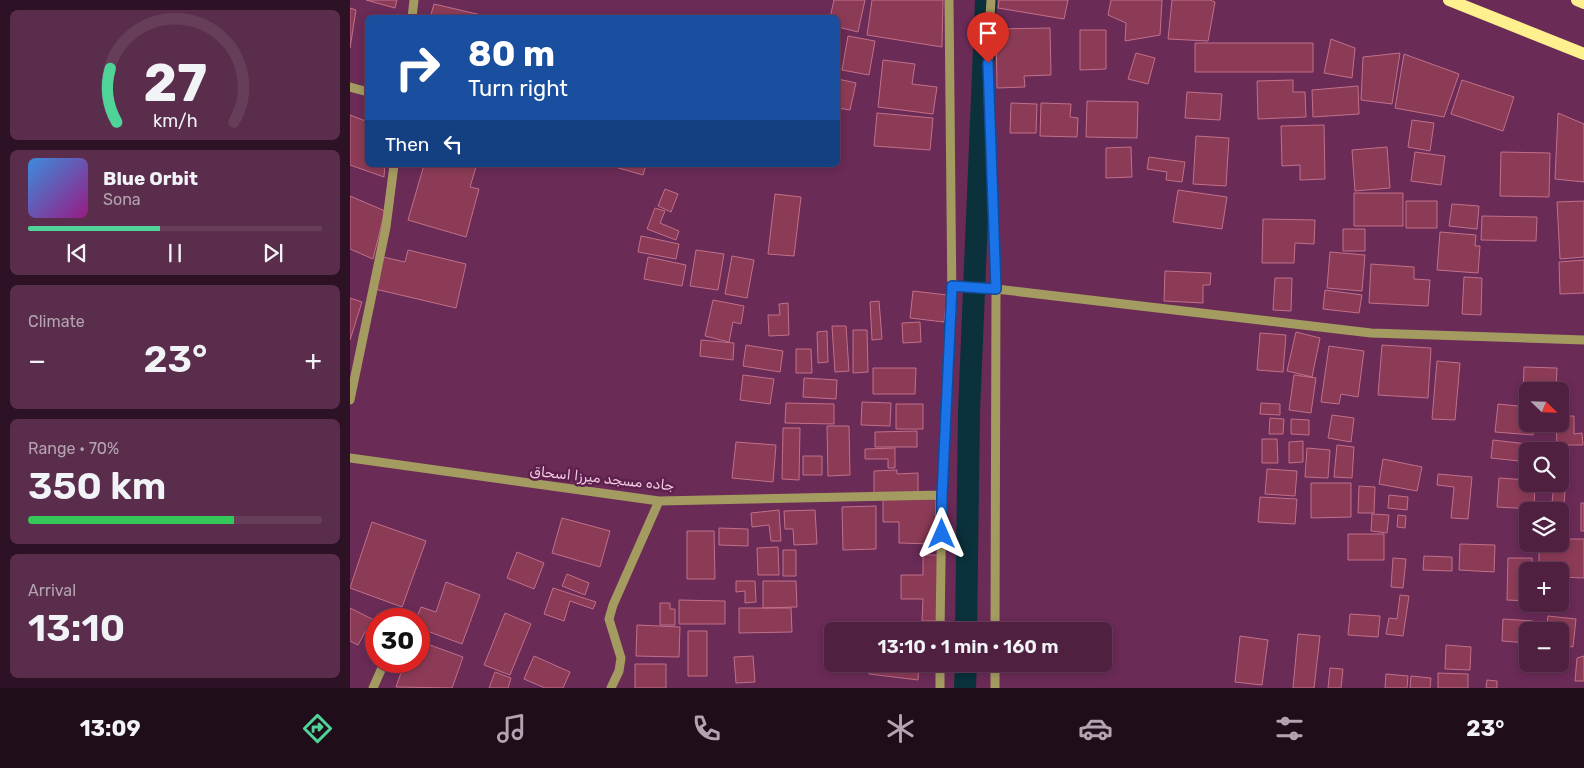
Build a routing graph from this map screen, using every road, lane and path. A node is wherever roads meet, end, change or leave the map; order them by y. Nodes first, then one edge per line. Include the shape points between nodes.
1 (414, 0) edge
2 (949, 0) edge
3 (991, 0) edge
4 (1449, 0) edge
5 (1577, 0) edge
6 (1584, 3) edge
7 (412, 15) edge
8 (1584, 54) edge
9 (350, 87) edge
10 (365, 91) edge
11 (394, 167) edge
12 (956, 287) junction
13 (993, 289) junction
14 (1584, 340) edge
15 (350, 400) edge
16 (350, 458) edge
17 (942, 496) junction
18 (659, 501) junction
19 (940, 622) edge
20 (995, 622) edge
21 (940, 672) edge
22 (995, 672) edge
23 (380, 673) edge
24 (373, 688) edge
25 (611, 688) edge
26 (940, 688) edge
27 (995, 688) edge

1 - 7 street
2 - 12 street
3 - 13 street via 988,48
4 - 8 main road
5 - 6 main road
9 - 10 street
11 - 15 street via 386,227
12 - 13 street
12 - 17 street
13 - 14 street via 1371,333
13 - 20 street
16 - 18 street, جاده مسجد ميرزا اسحاق
17 - 18 street, جاده مسجد ميرزا اسحاق
17 - 19 street
18 - 25 street via 613,605 610,620 621,658 619,672
21 - 26 street
22 - 27 street
23 - 24 street

